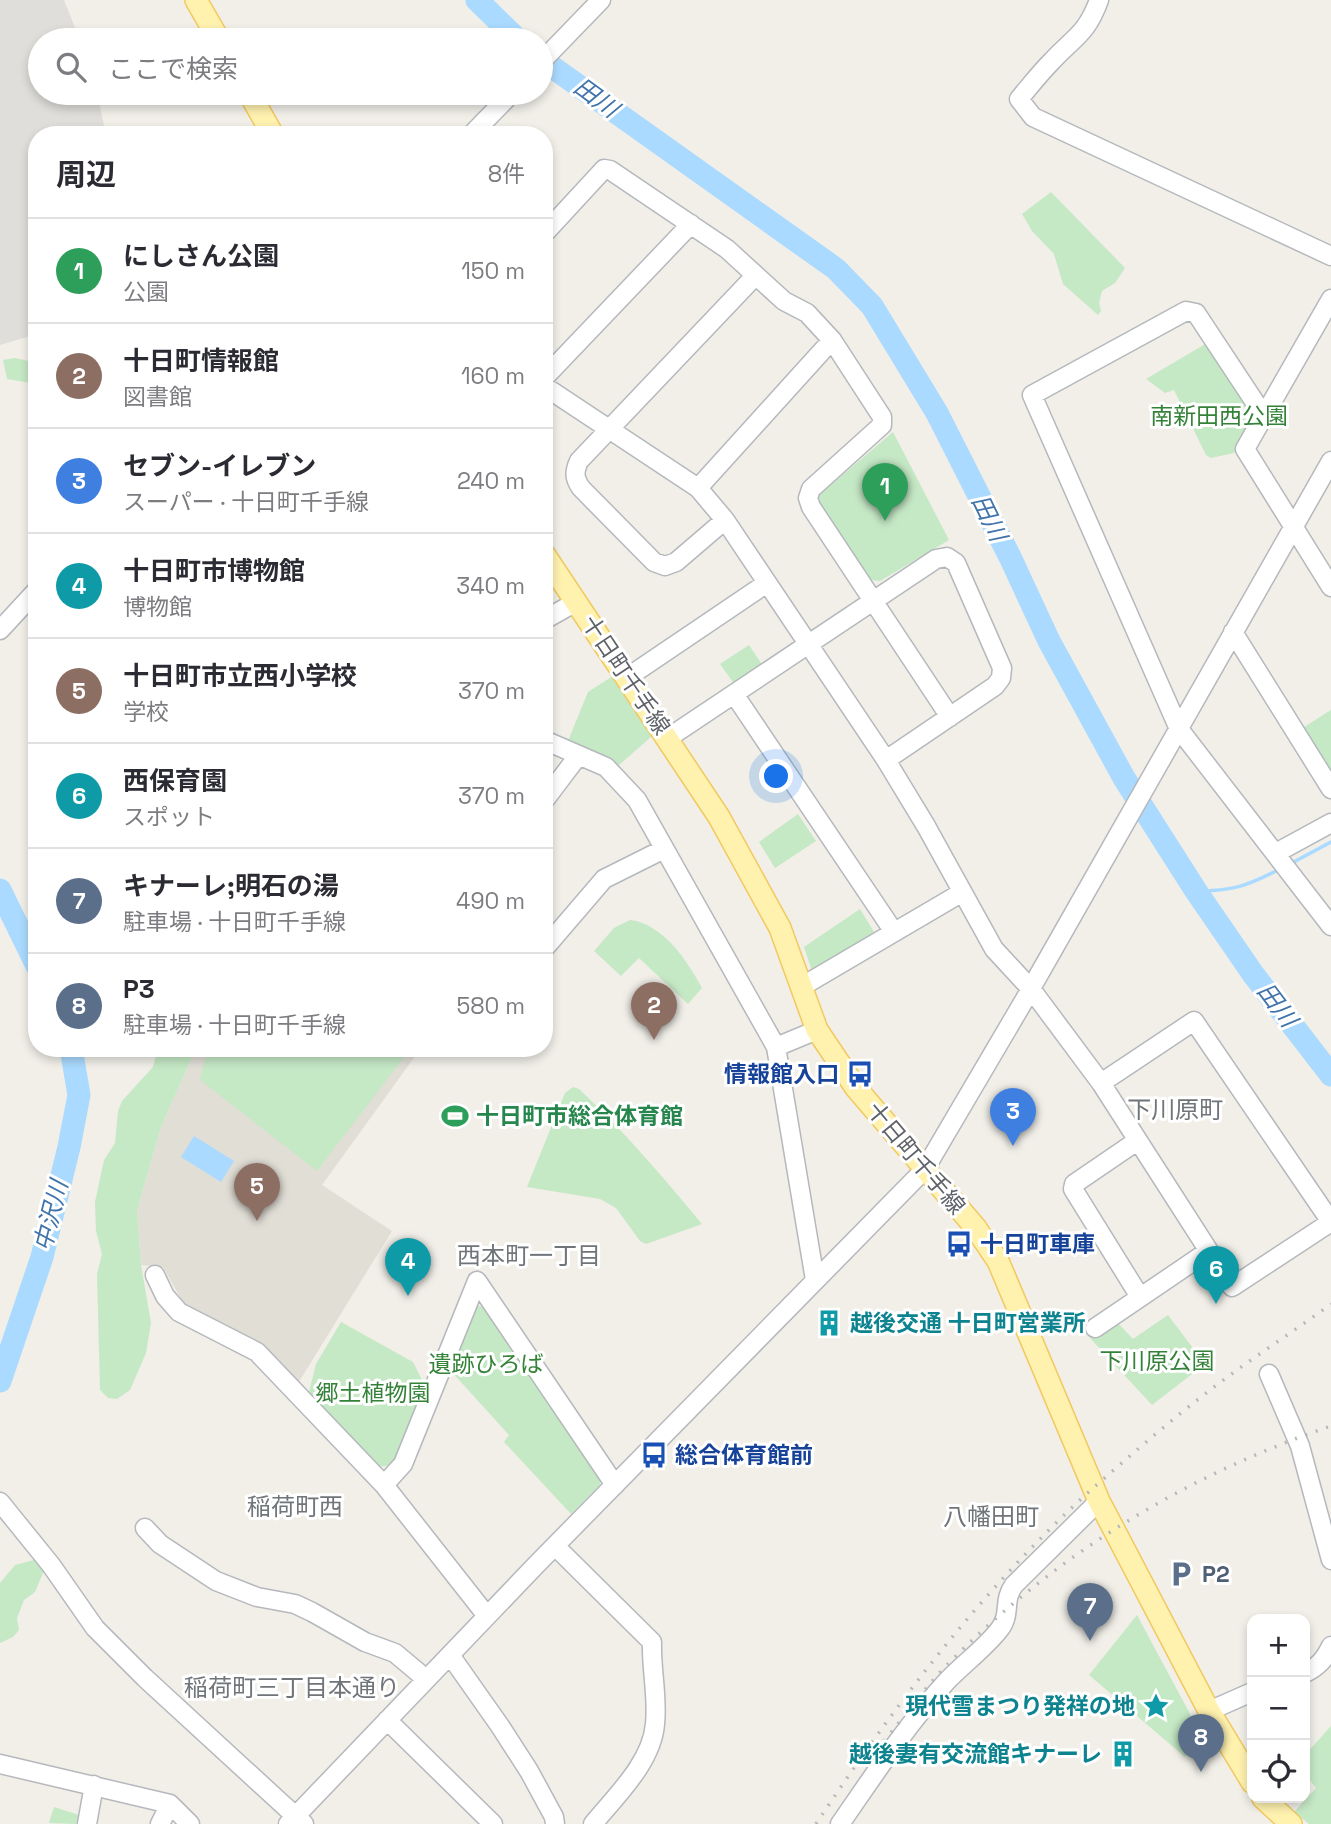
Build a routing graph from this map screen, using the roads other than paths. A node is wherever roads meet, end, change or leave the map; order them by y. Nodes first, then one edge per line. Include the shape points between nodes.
1 (196, 0) edge
2 (601, 0) edge
3 (1099, 0) edge
4 (212, 28) edge
5 (553, 50) edge
6 (256, 105) edge
7 (500, 105) edge
8 (268, 126) edge
9 (480, 126) edge
10 (553, 224) edge
11 (691, 224) junction
12 (1331, 256) edge
13 (755, 276) junction
14 (1331, 299) edge
15 (832, 340) junction
16 (553, 369) edge
17 (553, 392) edge
18 (1264, 416) junction
19 (610, 430) junction
20 (1331, 461) edge
21 (698, 488) junction
22 (724, 520) junction
23 (1293, 527) junction
24 (553, 568) edge
25 (766, 583) junction
26 (1331, 587) edge
27 (28, 600) edge
28 (873, 601) junction
29 (576, 602) junction
30 (553, 615) edge
31 (0, 630) edge
32 (1233, 632) junction
33 (808, 645) junction
34 (628, 677) junction
35 (734, 694) junction
36 (950, 717) junction
37 (1179, 729) junction
38 (668, 738) junction
39 (553, 744) edge
40 (578, 756) junction
41 (886, 760) junction
42 (553, 789) edge
43 (1331, 789) edge
44 (1331, 823) edge
45 (664, 849) junction
46 (1276, 853) junction
47 (961, 893) junction
48 (1331, 926) edge
49 (894, 932) junction
50 (553, 938) edge
51 (802, 987) junction
52 (1031, 989) junction
53 (817, 1030) junction
54 (776, 1046) junction
55 (1101, 1083) junction
56 (1137, 1141) junction
57 (925, 1169) junction
58 (1207, 1252) junction
59 (155, 1275) dead end
60 (815, 1280) junction
61 (1140, 1297) junction
62 (1096, 1328) dead end
63 (1269, 1374) dead end
64 (384, 1485) junction
65 (615, 1485) junction
66 (1098, 1501) junction
67 (0, 1502) edge
68 (145, 1528) dead end
69 (555, 1546) junction
70 (1331, 1560) edge
71 (487, 1616) junction
72 (1331, 1646) edge
73 (450, 1655) junction
74 (1310, 1670) edge
75 (426, 1679) junction
76 (1247, 1694) edge
77 (1209, 1711) junction
78 (387, 1720) junction
79 (0, 1764) edge
80 (1247, 1774) edge
81 (94, 1785) junction
82 (1268, 1803) edge
83 (170, 1804) junction
84 (296, 1821) edge
85 (87, 1824) edge
86 (160, 1824) edge
87 (190, 1824) edge
88 (493, 1824) edge
89 (555, 1824) edge
90 (593, 1824) edge
91 (840, 1824) edge
92 (1291, 1824) edge

1 - 4 main road
2 - 5 street
3 - 12 street via 1090,22 1018,99 1033,117
6 - 8 main road
7 - 9 street
10 - 11 street via 604,169
11 - 13 street
11 - 16 street
13 - 15 street via 784,301 807,313
13 - 19 street
14 - 18 street
15 - 21 street
15 - 28 street via 882,417 882,425 811,489 808,498
17 - 19 street
18 - 23 street via 1245,449
18 - 37 street via 1196,313 1186,311 1032,395
19 - 21 street
19 - 22 street via 579,461 575,479 653,562 665,566 676,562
20 - 23 street
21 - 22 street
22 - 25 street
23 - 26 street
23 - 32 street
24 - 29 main road, 十日町千手線
25 - 33 street
25 - 34 street
27 - 31 street
28 - 33 street
28 - 36 street
28 - 36 street via 936,559 947,557 956,563 1002,668 995,686
29 - 30 street
29 - 34 main road, 十日町千手線
32 - 37 street
32 - 43 street
33 - 35 street
33 - 41 street
34 - 38 main road, 十日町千手線
35 - 38 street
35 - 49 street
36 - 41 street
37 - 46 street
37 - 52 street
38 - 51 main road, 十日町千手線 via 750,872 780,928
39 - 40 street
40 - 42 street
40 - 45 street via 606,767 637,800
41 - 47 street
44 - 46 street
45 - 50 street via 604,879
45 - 54 street
46 - 48 street
47 - 49 street
47 - 52 street via 994,948
49 - 51 street
51 - 53 main road, 十日町千手線
52 - 55 street
52 - 57 street
53 - 54 street
53 - 57 main road, 十日町千手線 via 856,1088
54 - 60 street
55 - 56 street
55 - 58 street via 1194,1021 1331,1222 1232,1287
56 - 58 street
56 - 61 street via 1073,1189
57 - 60 street
57 - 66 main road, 十日町千手線 via 998,1261
58 - 61 street
59 - 64 street via 164,1296 179,1312 257,1352
60 - 65 street
61 - 62 street
63 - 70 street via 1300,1446
64 - 65 street via 403,1464 477,1281
64 - 71 street
65 - 69 street
66 - 77 main road, 十日町千手線
66 - 91 street via 1014,1585 1007,1594 1007,1617 1000,1629 905,1730
67 - 84 street via 95,1628
68 - 75 street via 160,1544 216,1581 257,1597 295,1604 395,1653
69 - 71 street
69 - 90 street via 652,1642 652,1742
71 - 73 street
72 - 74 street via 1320,1664
73 - 75 street
73 - 89 street via 529,1771
75 - 78 street
76 - 77 street
77 - 80 main road, 十日町千手線
78 - 84 street
78 - 88 street
79 - 81 street
81 - 83 street
81 - 85 street
82 - 92 main road
83 - 86 street
83 - 87 street

